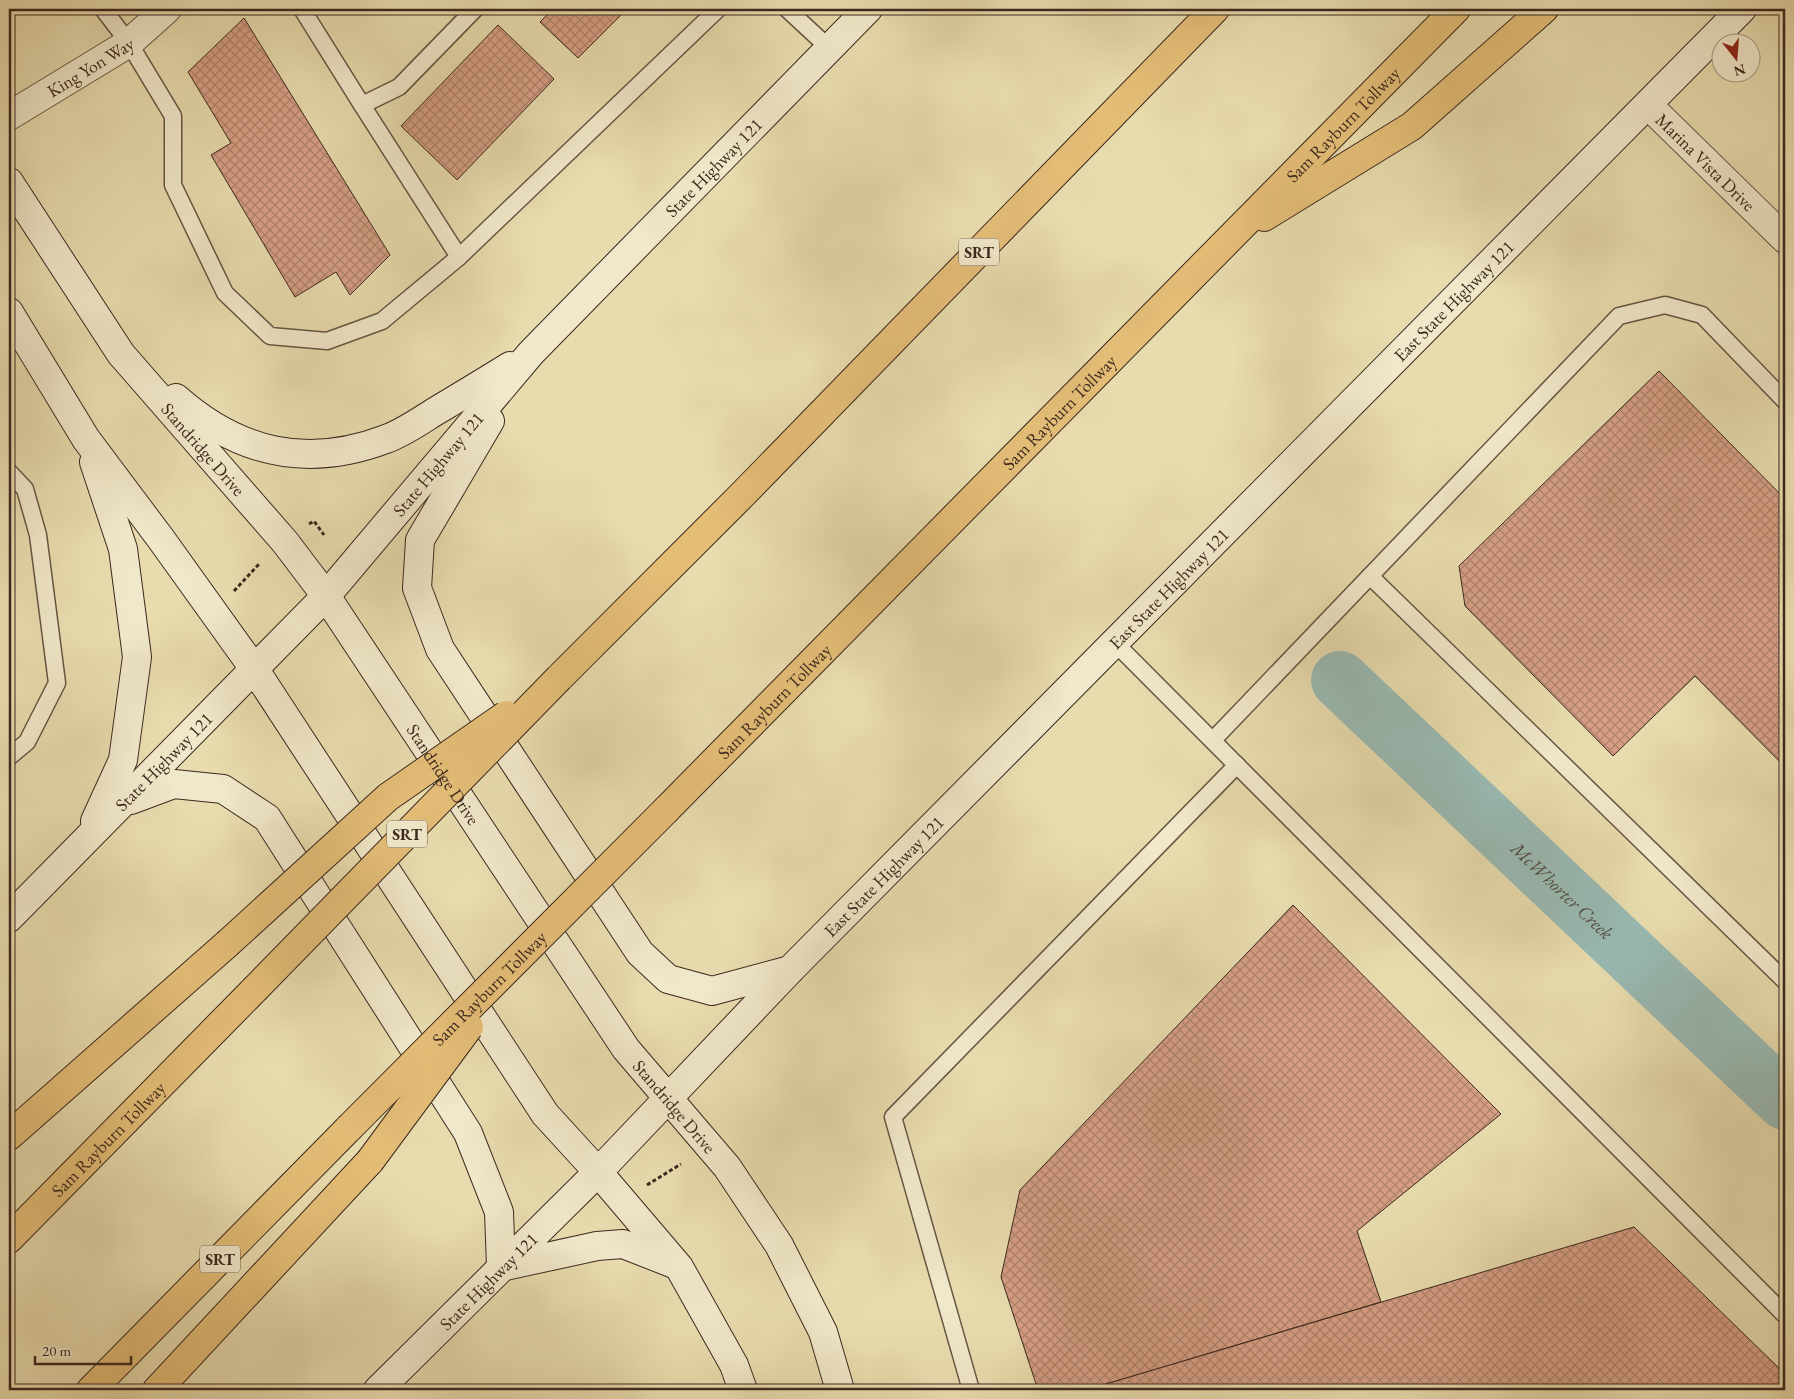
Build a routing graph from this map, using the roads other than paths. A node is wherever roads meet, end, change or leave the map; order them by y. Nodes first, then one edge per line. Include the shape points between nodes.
1 (103, 9) edge
2 (166, 9) edge
3 (302, 9) edge
4 (475, 9) edge
5 (718, 9) edge
6 (787, 9) edge
7 (868, 9) edge
8 (1215, 9) edge
9 (1456, 9) edge
10 (1544, 9) edge
11 (1742, 9) edge
12 (129, 43) junction
13 (829, 48) junction
14 (362, 105) junction
15 (1648, 105) junction
16 (9, 116) edge
17 (9, 182) edge
18 (1229, 239) junction
19 (1785, 240) edge
20 (459, 257) junction
21 (9, 312) edge
22 (107, 330) junction
23 (531, 353) junction
24 (1785, 401) edge
25 (86, 439) junction
26 (9, 472) edge
27 (1370, 576) junction
28 (326, 596) junction
29 (1115, 643) junction
30 (255, 670) junction
31 (559, 678) junction
32 (1213, 740) junction
33 (9, 757) edge
34 (1237, 765) junction
35 (122, 804) junction
36 (86, 840) junction
37 (9, 918) edge
38 (522, 956) junction
39 (790, 970) junction
40 (1785, 981) edge
41 (669, 1099) junction
42 (9, 1136) edge
43 (598, 1172) junction
44 (9, 1239) edge
45 (501, 1266) junction
46 (679, 1267) junction
47 (1785, 1315) edge
48 (91, 1390) edge
49 (156, 1390) edge
50 (378, 1390) edge
51 (743, 1390) edge
52 (840, 1390) edge
53 (971, 1390) edge

1 - 12 lane
2 - 12 main road, King Yon Way
3 - 14 lane
4 - 14 lane via 399,86
5 - 20 lane
6 - 13 lane
7 - 13 main road, State Highway 121
8 - 31 highway, Sam Rayburn Tollway / SRT via 742,495
9 - 18 highway, Sam Rayburn Tollway / SRT
10 - 18 highway via 1412,126
11 - 15 main road, East State Highway 121
12 - 16 main road, King Yon Way
12 - 20 lane via 173,116 173,186 225,293 270,336 327,341 382,321
13 - 23 main road, State Highway 121
14 - 20 lane
15 - 19 main road, Marina Vista Drive
15 - 29 main road, East State Highway 121
17 - 22 main road, Standridge Drive
18 - 38 highway, Sam Rayburn Tollway / SRT, bridge
21 - 25 main road
22 - 23 main road via 200,419 236,440 293,455 339,451 387,439
22 - 28 main road, Standridge Drive via 121,354 285,542
23 - 28 main road, State Highway 121
23 - 39 main road via 420,540 417,588 440,649 640,953 668,979 712,991
24 - 27 lane via 1702,315 1665,306 1618,316
25 - 30 main road
25 - 36 main road via 123,549 137,657 123,760
26 - 33 lane via 25,489 38,535 57,683 27,742
27 - 32 lane
27 - 40 lane
28 - 30 main road, State Highway 121
28 - 41 main road, Standridge Drive via 626,1049
29 - 32 lane
29 - 39 main road, East State Highway 121
30 - 35 main road, State Highway 121
30 - 43 main road via 545,1114
31 - 42 highway, bridge via 388,797
31 - 44 highway, Sam Rayburn Tollway / SRT, bridge
32 - 34 lane
34 - 47 lane
34 - 53 lane via 893,1117
35 - 36 main road, State Highway 121
35 - 45 main road via 174,784 223,790 267,818 468,1133 499,1212
36 - 37 main road, State Highway 121
38 - 48 highway, Sam Rayburn Tollway / SRT, bridge
38 - 49 highway, bridge via 370,1162
39 - 41 main road, East State Highway 121
41 - 43 main road, East State Highway 121
41 - 52 main road, Standridge Drive via 727,1167 779,1245 823,1332
43 - 45 main road, State Highway 121
43 - 46 main road
45 - 46 main road via 597,1246 623,1244
45 - 50 main road, State Highway 121
46 - 51 main road via 734,1365

